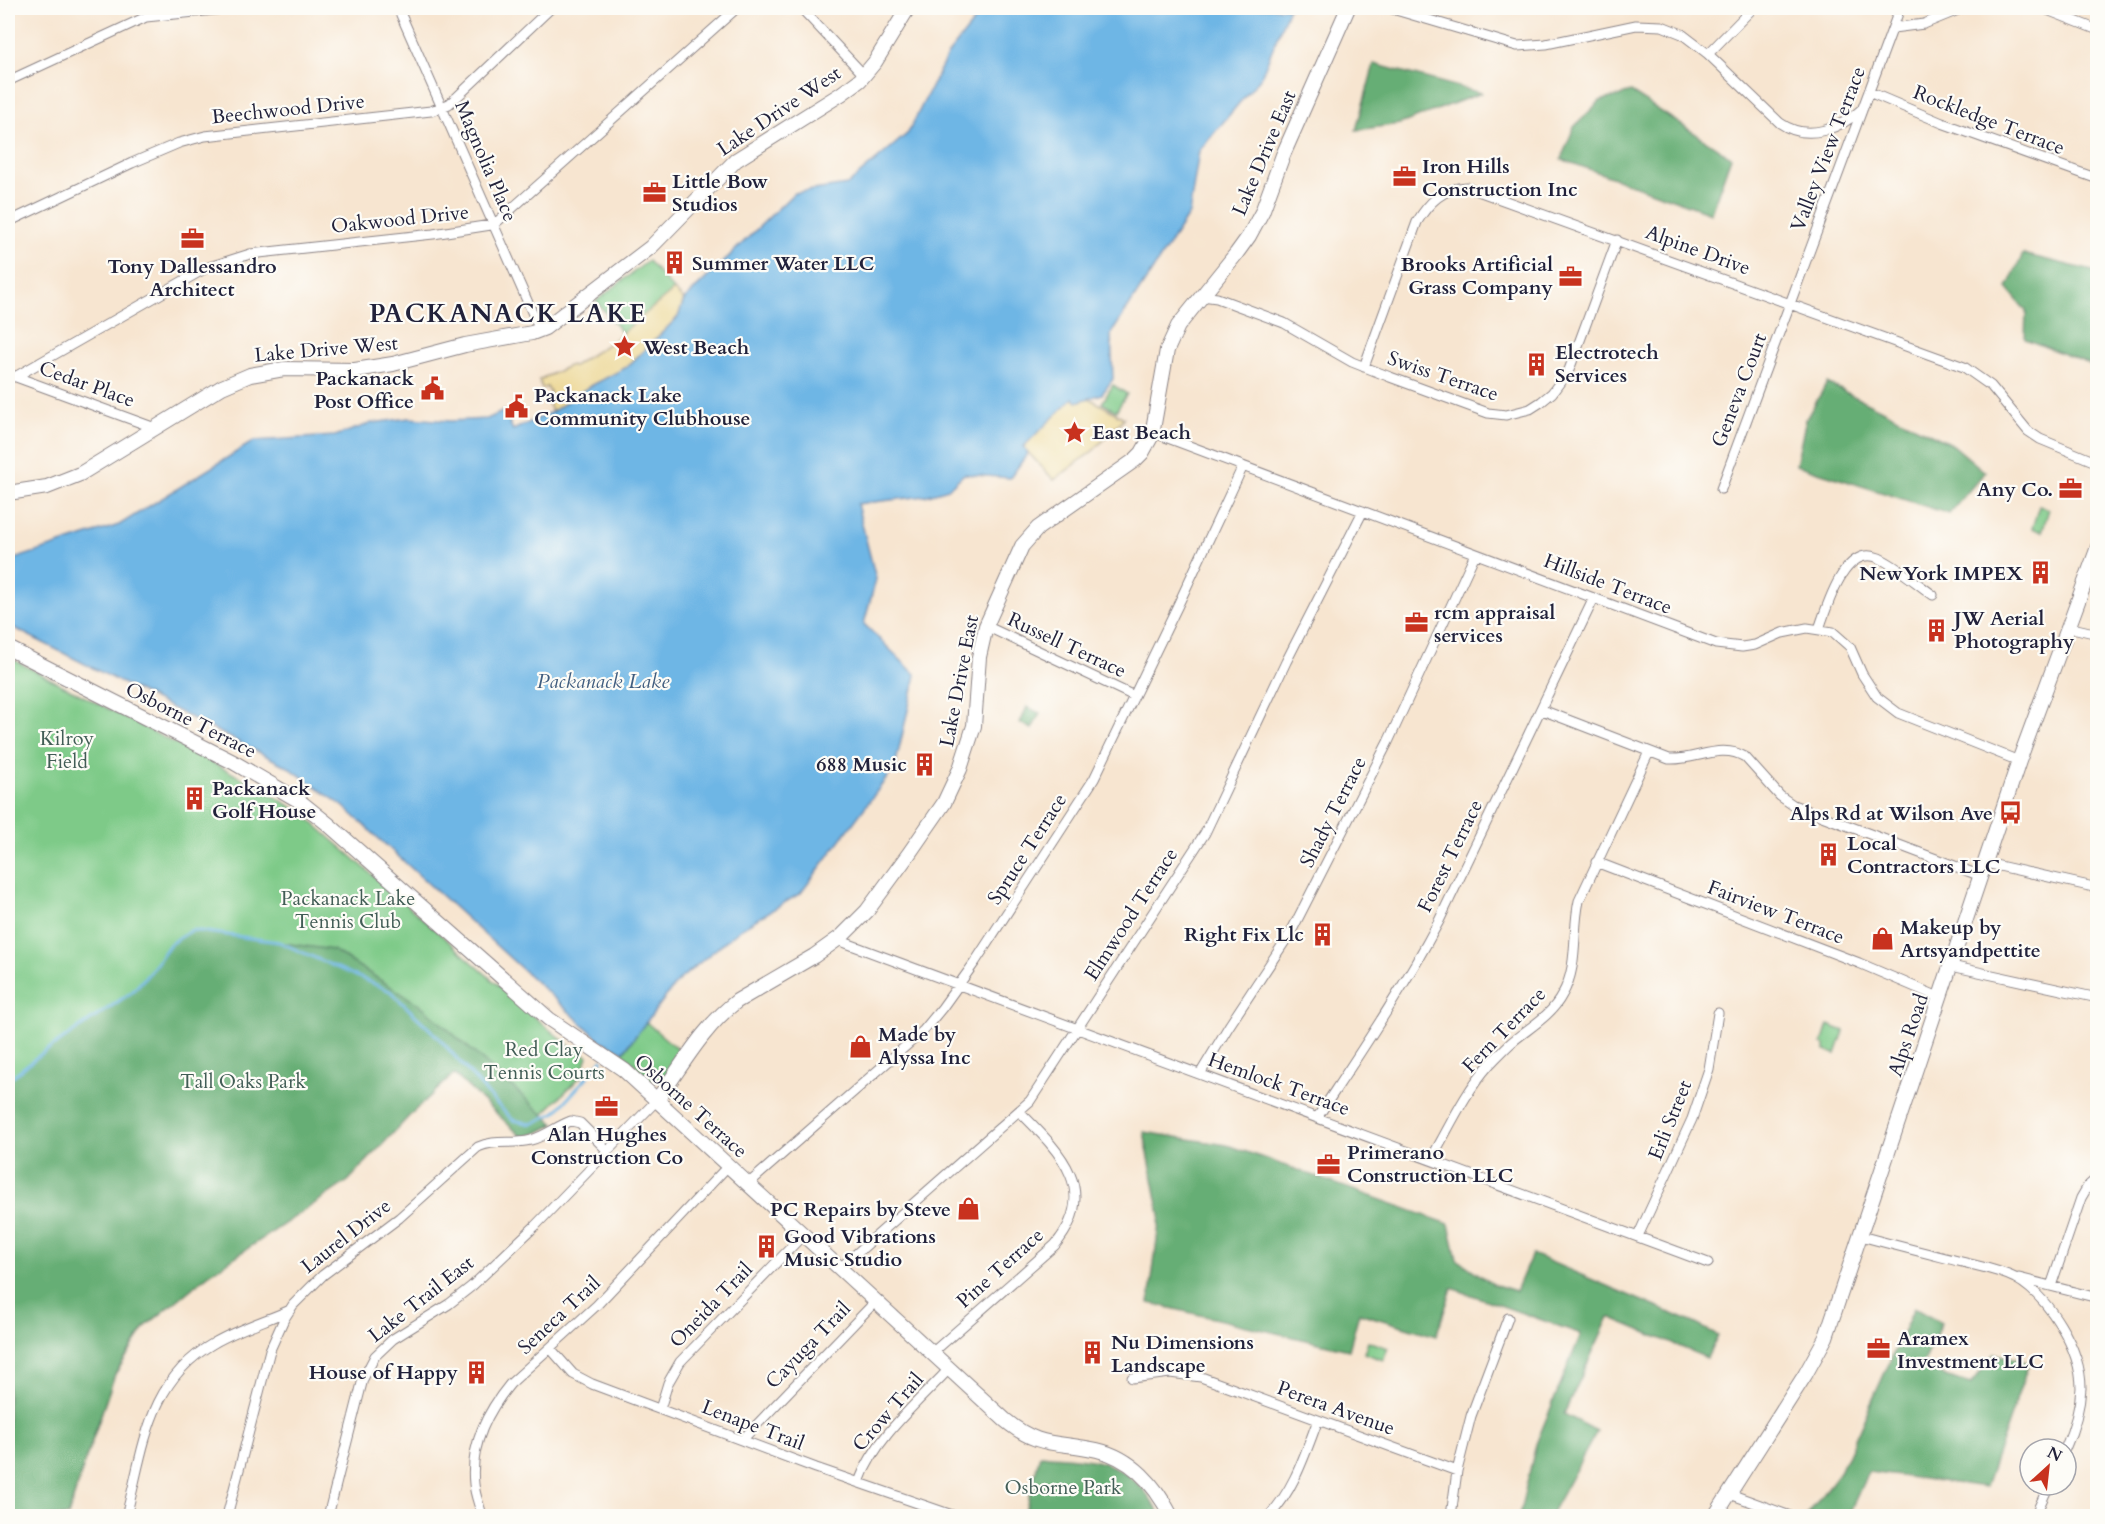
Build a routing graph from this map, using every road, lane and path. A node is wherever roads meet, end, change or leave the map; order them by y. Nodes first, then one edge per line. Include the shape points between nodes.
1 (234, 8) edge
2 (398, 8) edge
3 (551, 8) edge
4 (737, 8) edge
5 (801, 8) edge
6 (908, 8) edge
7 (1348, 8) edge
8 (1389, 8) edge
9 (1753, 8) edge
10 (1900, 8) edge
11 (1963, 8) edge
12 (2042, 8) edge
13 (1893, 27) junction
14 (2097, 30) edge
15 (1708, 54) junction
16 (864, 75) junction
17 (8, 81) edge
18 (1869, 92) junction
19 (443, 107) junction
20 (1863, 108) junction
21 (2097, 179) edge
22 (8, 222) edge
23 (494, 224) junction
24 (1617, 240) junction
25 (1202, 296) junction
26 (1790, 303) junction
27 (540, 330) junction
28 (1364, 367) junction
29 (11, 376) edge
30 (155, 428) junction
31 (1152, 432) junction
32 (2097, 464) edge
33 (1243, 466) junction
34 (1721, 489) dead end
35 (8, 493) edge
36 (1363, 511) junction
37 (2097, 547) edge
38 (1475, 554) junction
39 (1933, 595) dead end
40 (1594, 598) junction
41 (986, 626) junction
42 (2068, 627) junction
43 (1819, 629) junction
44 (2097, 634) edge
45 (8, 648) edge
46 (1134, 696) junction
47 (1542, 710) junction
48 (1649, 752) junction
49 (2019, 761) junction
50 (1596, 862) junction
51 (1984, 870) junction
52 (2097, 888) edge
53 (838, 940) junction
54 (1951, 966) junction
55 (959, 984) junction
56 (1941, 998) junction
57 (2097, 998) edge
58 (1718, 1013) dead end
59 (1078, 1029) junction
60 (1200, 1074) junction
61 (657, 1100) junction
62 (1019, 1112) junction
63 (1317, 1118) junction
64 (607, 1150) junction
65 (1431, 1159) junction
66 (728, 1166) junction
67 (2097, 1177) edge
68 (748, 1184) junction
69 (803, 1236) junction
70 (1638, 1236) junction
71 (1861, 1236) junction
72 (1708, 1263) dead end
73 (839, 1269) junction
74 (2006, 1274) junction
75 (2051, 1286) junction
76 (2097, 1298) edge
77 (875, 1302) junction
78 (290, 1310) junction
79 (1508, 1318) dead end
80 (550, 1348) junction
81 (932, 1353) junction
82 (949, 1369) junction
83 (1131, 1378) dead end
84 (660, 1409) junction
85 (1318, 1420) junction
86 (2069, 1437) edge
87 (742, 1440) junction
88 (1457, 1471) junction
89 (859, 1482) junction
90 (1730, 1494) junction
91 (2044, 1497) edge
92 (126, 1516) edge
93 (227, 1516) edge
94 (328, 1516) edge
95 (482, 1516) edge
96 (955, 1516) edge
97 (1171, 1516) edge
98 (1269, 1516) edge
99 (1451, 1516) edge
100 (1715, 1516) edge
101 (1790, 1516) edge
102 (2035, 1516) edge

1 - 17 street via 146,17
2 - 19 street, Magnolia Place
3 - 19 street, Beechwood Drive
4 - 23 street, Oakwood Drive
5 - 16 street
6 - 16 street, Lake Drive West
7 - 25 street, Lake Drive East via 1262,212 1249,236
8 - 15 street via 1517,46 1546,44 1636,25 1662,26 1682,34
9 - 15 street
10 - 13 street, Valley View Terrace
11 - 13 street via 1924,24
12 - 14 street
13 - 18 street, Valley View Terrace
15 - 20 street via 1792,130 1810,133 1836,127
16 - 27 street, Lake Drive West via 841,94 735,160 651,246
18 - 20 street, Valley View Terrace
18 - 21 street, Rockledge Terrace
19 - 22 street, Beechwood Drive via 205,136 132,163
19 - 23 street, Magnolia Place
20 - 26 street, Valley View Terrace
23 - 27 street, Magnolia Place
23 - 29 street, Oakwood Drive via 250,254 218,263
24 - 26 street, Alpine Drive
24 - 28 street, Swiss Terrace via 1572,365 1552,393 1530,409 1506,416 1488,413
24 - 28 street, Alpine Drive via 1476,189 1448,190 1431,203 1418,222
25 - 28 street, Swiss Terrace via 1284,323
25 - 31 street, Lake Drive East via 1185,315 1167,350
26 - 32 street, Alpine Drive via 1964,367 1991,386 2028,431
26 - 34 street, Geneva Court
27 - 30 street, Lake Drive West via 355,370 284,369 250,375 222,387
29 - 30 street, Cedar Place
30 - 35 street, Lake Drive West via 62,482
31 - 33 street, Hillside Terrace
31 - 41 street, Lake Drive East via 1135,460 1029,536
33 - 36 street, Hillside Terrace
33 - 46 street, Spruce Terrace
36 - 38 street, Hillside Terrace
36 - 59 street, Elmwood Terrace via 1205,833
37 - 42 street, Alps Road
38 - 40 street, Hillside Terrace
38 - 60 street, Shady Terrace via 1388,742 1291,932
39 - 43 street via 1880,559 1862,558 1841,574
40 - 43 street, Hillside Terrace via 1728,647 1755,645 1794,629
40 - 47 street, Forest Terrace
41 - 46 street, Russell Terrace
41 - 53 street, Lake Drive East via 979,657 974,726 951,790 867,911
42 - 44 street
42 - 49 street, Alps Road
43 - 49 street via 1833,632 1850,647 1869,686 1898,713
45 - 61 street, Osborne Terrace via 233,762 298,800 549,1019 624,1070
46 - 55 street, Spruce Terrace via 1086,792
47 - 48 street
47 - 63 street, Forest Terrace via 1412,972
48 - 50 street, Fern Terrace
48 - 51 street via 1679,760 1720,750 1737,752 1793,806
49 - 51 street, Alps Road
50 - 56 street, Fairview Terrace
50 - 65 street, Fern Terrace via 1579,901 1574,954 1563,995 1551,1011 1489,1066
51 - 52 street
51 - 54 street, Alps Road
53 - 55 street, Hemlock Terrace
53 - 61 street, Lake Drive East via 724,1010
54 - 56 street, Alps Road
54 - 57 street
55 - 59 street, Hemlock Terrace
55 - 68 street, Spruce Terrace via 923,1030
56 - 71 street, Alps Road
58 - 70 street, Erli Street via 1714,1051 1695,1109
59 - 60 street, Hemlock Terrace
59 - 62 street, Elmwood Terrace
60 - 63 street, Hemlock Terrace
61 - 64 street, Lake Trail East
61 - 66 street, Osborne Terrace
62 - 73 street, Elmwood Terrace
62 - 81 street, Pine Terrace via 1070,1172 1076,1191 1073,1214 1055,1245
63 - 65 street, Hemlock Terrace
64 - 78 street, Laurel Drive via 576,1121 529,1141 478,1146 399,1218 322,1275
64 - 94 street, Lake Trail East via 472,1286 375,1356 363,1378
65 - 70 street, Hemlock Terrace
66 - 68 street, Osborne Terrace
66 - 80 street, Seneca Trail via 597,1305
67 - 75 street via 2081,1198
68 - 69 street, Osborne Terrace
69 - 73 street, Osborne Terrace
69 - 84 street, Oneida Trail via 680,1362
70 - 72 street, Hemlock Terrace
71 - 74 street
71 - 90 street, Alps Road via 1818,1354
73 - 77 street, Osborne Terrace
74 - 75 street
74 - 86 street via 2040,1297 2065,1334 2074,1356 2080,1378 2079,1408
75 - 76 street
77 - 81 street, Osborne Terrace
77 - 87 street, Cayuga Trail
78 - 92 street via 213,1343 167,1385 146,1431
78 - 93 street, Laurel Drive via 270,1350
79 - 88 street via 1471,1416
80 - 84 street, Lenape Trail via 584,1380
80 - 95 street, Seneca Trail via 510,1384 483,1426 474,1468
81 - 82 street, Osborne Terrace
82 - 89 street, Crow Trail via 877,1446
82 - 97 street, Osborne Terrace via 1028,1437 1098,1450 1128,1463 1151,1484
83 - 85 street, Perera Avenue via 1170,1373 1201,1377
84 - 87 street, Lenape Trail
85 - 88 street, Perera Avenue
85 - 98 street via 1286,1497
87 - 89 street, Lenape Trail
88 - 99 street
89 - 96 street, Lenape Trail
90 - 100 street, Alps Road
90 - 101 street
91 - 102 street

